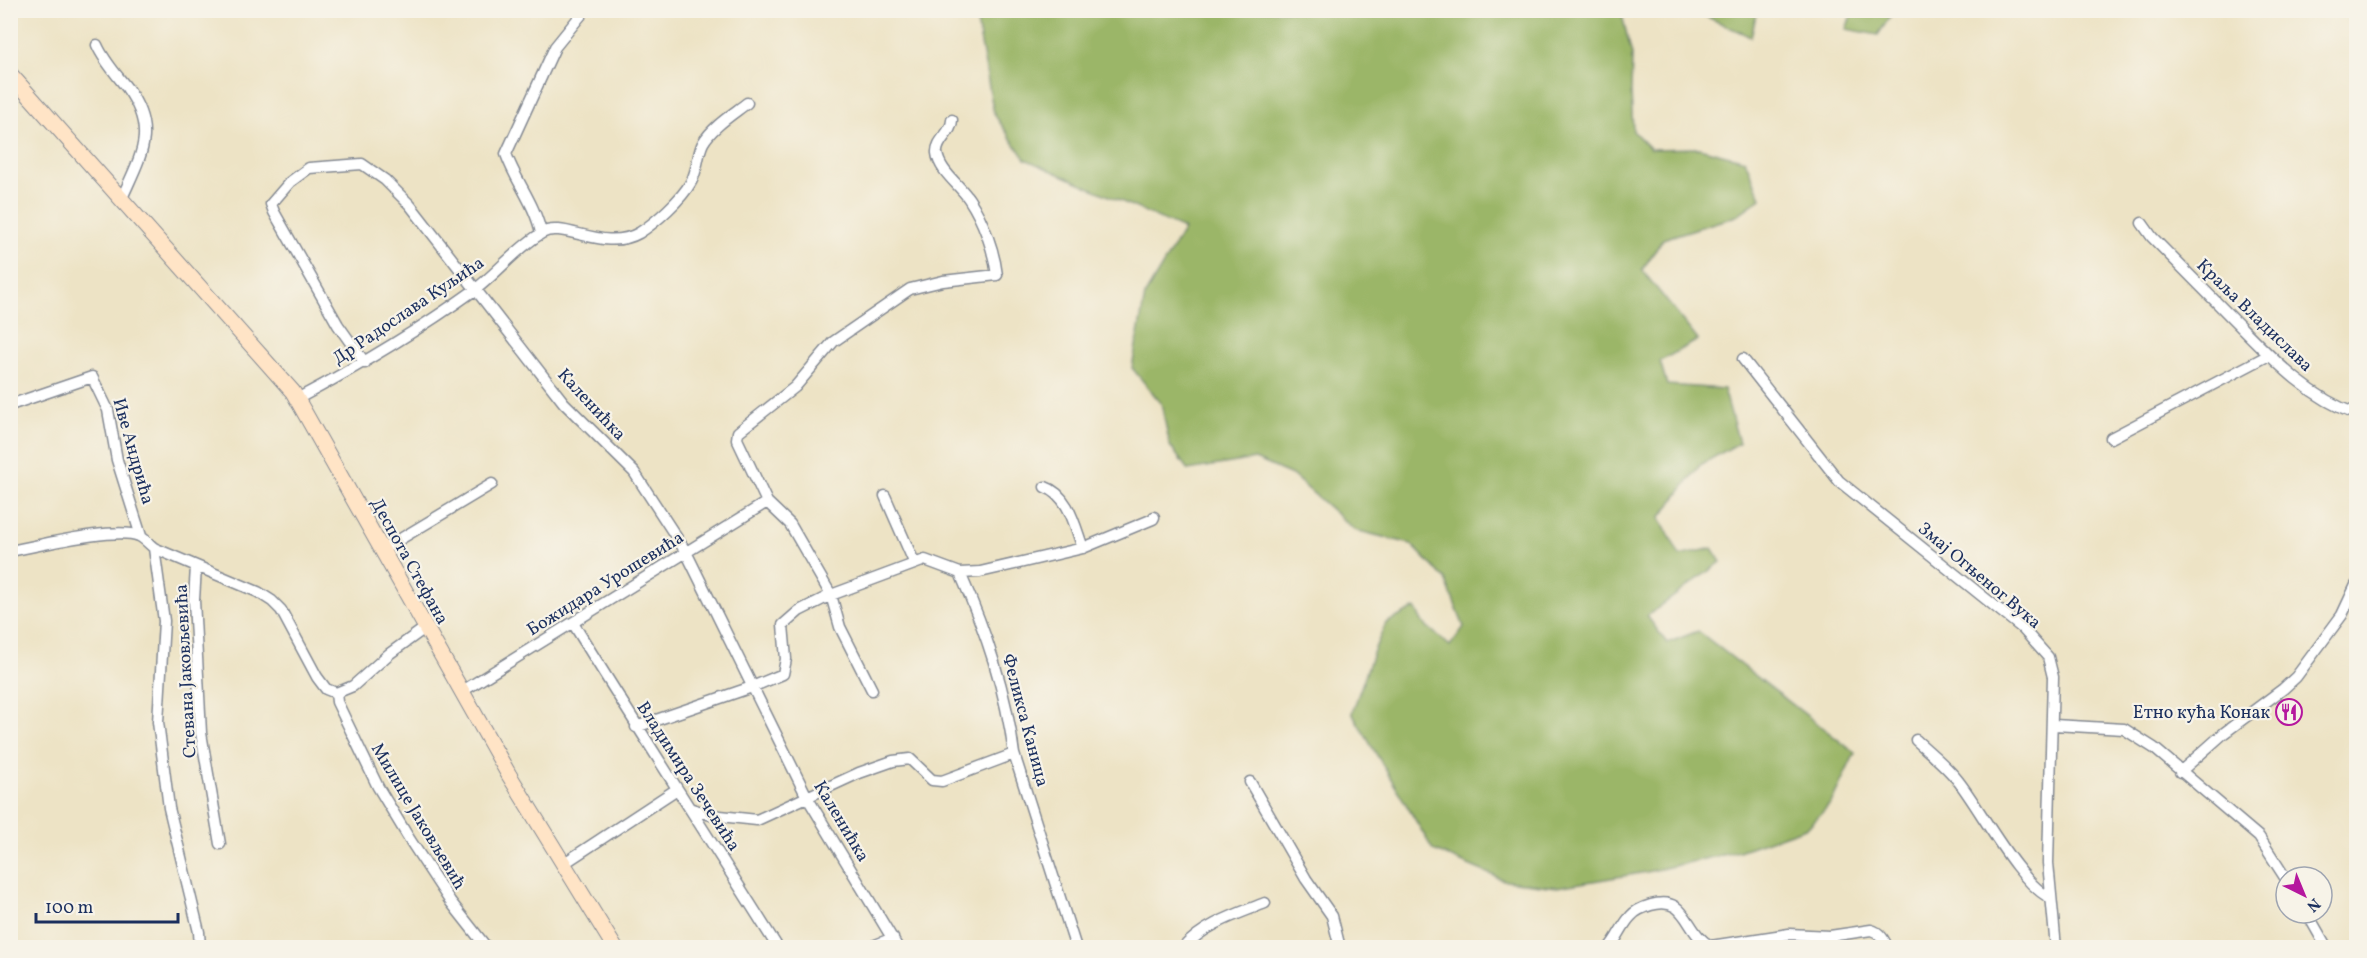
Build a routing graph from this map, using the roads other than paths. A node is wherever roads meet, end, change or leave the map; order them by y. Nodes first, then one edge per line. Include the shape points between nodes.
1 (585, 10) edge
2 (97, 45) dead end
3 (10, 74) edge
4 (747, 103) dead end
5 (952, 120) dead end
6 (122, 198) junction
7 (2142, 223) dead end
8 (541, 233) junction
9 (477, 288) junction
10 (2269, 355) junction
11 (1743, 358) dead end
12 (365, 363) junction
13 (297, 399) junction
14 (10, 405) edge
15 (2356, 414) edge
16 (2111, 438) dead end
17 (492, 484) dead end
18 (1045, 487) dead end
19 (885, 496) dead end
20 (767, 502) junction
21 (1154, 517) dead end
22 (141, 536) junction
23 (153, 548) junction
24 (1083, 548) junction
25 (382, 550) junction
26 (10, 551) edge
27 (686, 552) junction
28 (914, 562) junction
29 (196, 567) junction
30 (960, 573) junction
31 (2356, 585) edge
32 (831, 595) junction
33 (573, 623) junction
34 (425, 628) junction
35 (752, 687) junction
36 (872, 690) dead end
37 (461, 692) junction
38 (336, 693) junction
39 (2054, 725) junction
40 (636, 726) junction
41 (1916, 740) dead end
42 (1014, 754) junction
43 (2180, 772) junction
44 (1250, 782) dead end
45 (677, 789) junction
46 (807, 797) junction
47 (692, 809) junction
48 (220, 844) dead end
49 (563, 864) junction
50 (2277, 865) edge
51 (2051, 898) junction
52 (1264, 903) dead end
53 (2314, 925) edge
54 (895, 943) edge
55 (200, 948) edge
56 (487, 948) edge
57 (615, 948) edge
58 (778, 948) edge
59 (868, 948) edge
60 (1076, 948) edge
61 (1183, 948) edge
62 (1340, 948) edge
63 (1609, 948) edge
64 (1888, 948) edge
65 (2056, 948) edge
66 (2327, 948) edge

1 - 8 street via 555,47 506,154 512,172 537,213
2 - 6 street via 140,107 145,129 144,144
3 - 6 main road, Деспота Стефана
4 - 8 street via 704,143 691,183 638,234 599,240 557,229
5 - 20 street via 937,155 971,202 997,275 910,289 833,342 790,392 738,432 737,439
6 - 13 main road, Деспота Стефана
7 - 10 street, Краља Владислава
8 - 9 street, Др Радослава Куљића
9 - 12 street, Др Радослава Куљића
9 - 12 street, Каленићка via 410,205 377,174 362,164 309,168 276,197 272,204 274,212 338,325
9 - 27 street, Каленићка via 564,403 634,472
10 - 15 street, Краља Владислава via 2324,400
10 - 16 street
11 - 39 street, Змај Огњеног Вука via 1839,481 2022,628 2044,651 2052,665
12 - 13 street, Др Радослава Куљића
13 - 25 main road, Деспота Стефана
14 - 22 street, Иве Андрића via 92,377 108,410 117,460
17 - 25 street
18 - 24 street via 1059,494
19 - 28 street
20 - 27 street, Божидара Урошевића
20 - 32 street via 790,524
21 - 24 street
22 - 23 street, Стевана Јаковљевића
22 - 26 street via 121,533
23 - 29 street, Стевана Јаковљевића
23 - 55 street via 164,621 158,722 169,808
24 - 30 street via 980,572
25 - 34 main road, Деспота Стефана
27 - 33 street, Божидара Урошевића
27 - 35 street, Каленићка
28 - 30 street via 925,560
28 - 32 street
29 - 38 street, Стевана Јаковљевића via 272,601 317,677 326,689
29 - 48 street, Стевана Јаковљевића via 201,733
30 - 42 street, Феликса Каница via 1000,677
31 - 43 street via 2342,615 2296,677
32 - 35 street via 799,611 783,625 783,674
32 - 36 street via 840,627
33 - 37 street, Божидара Урошевића
33 - 40 street, Владимира Зечевића
34 - 37 main road, Деспота Стефана
34 - 38 street via 353,686
35 - 40 street
35 - 46 street, Каленићка
37 - 49 main road, Деспота Стефана
38 - 56 street, Милице Јаковљевић via 378,787 450,901
39 - 43 street via 2124,729 2154,748
39 - 51 street, Змај Огњеног Вука via 2048,863
40 - 45 street, Владимира Зечевића
41 - 51 street via 1957,779 2015,864
42 - 46 street via 942,780 932,780 910,759 893,761
42 - 60 street, Феликса Каница
43 - 50 street via 2259,837
44 - 62 street via 1332,916
45 - 47 street, Владимира Зечевића
45 - 49 street
46 - 47 street via 757,820
46 - 54 street, Каленићка
47 - 58 street, Владимира Зечевића
49 - 57 main road, Деспота Стефана
51 - 65 street, Змај Огњеног Вука
52 - 61 street via 1201,930
53 - 66 street
54 - 59 street
63 - 64 street via 1633,913 1661,902 1672,903 1679,909 1701,941 1712,946 1789,934 1830,936 1871,930

